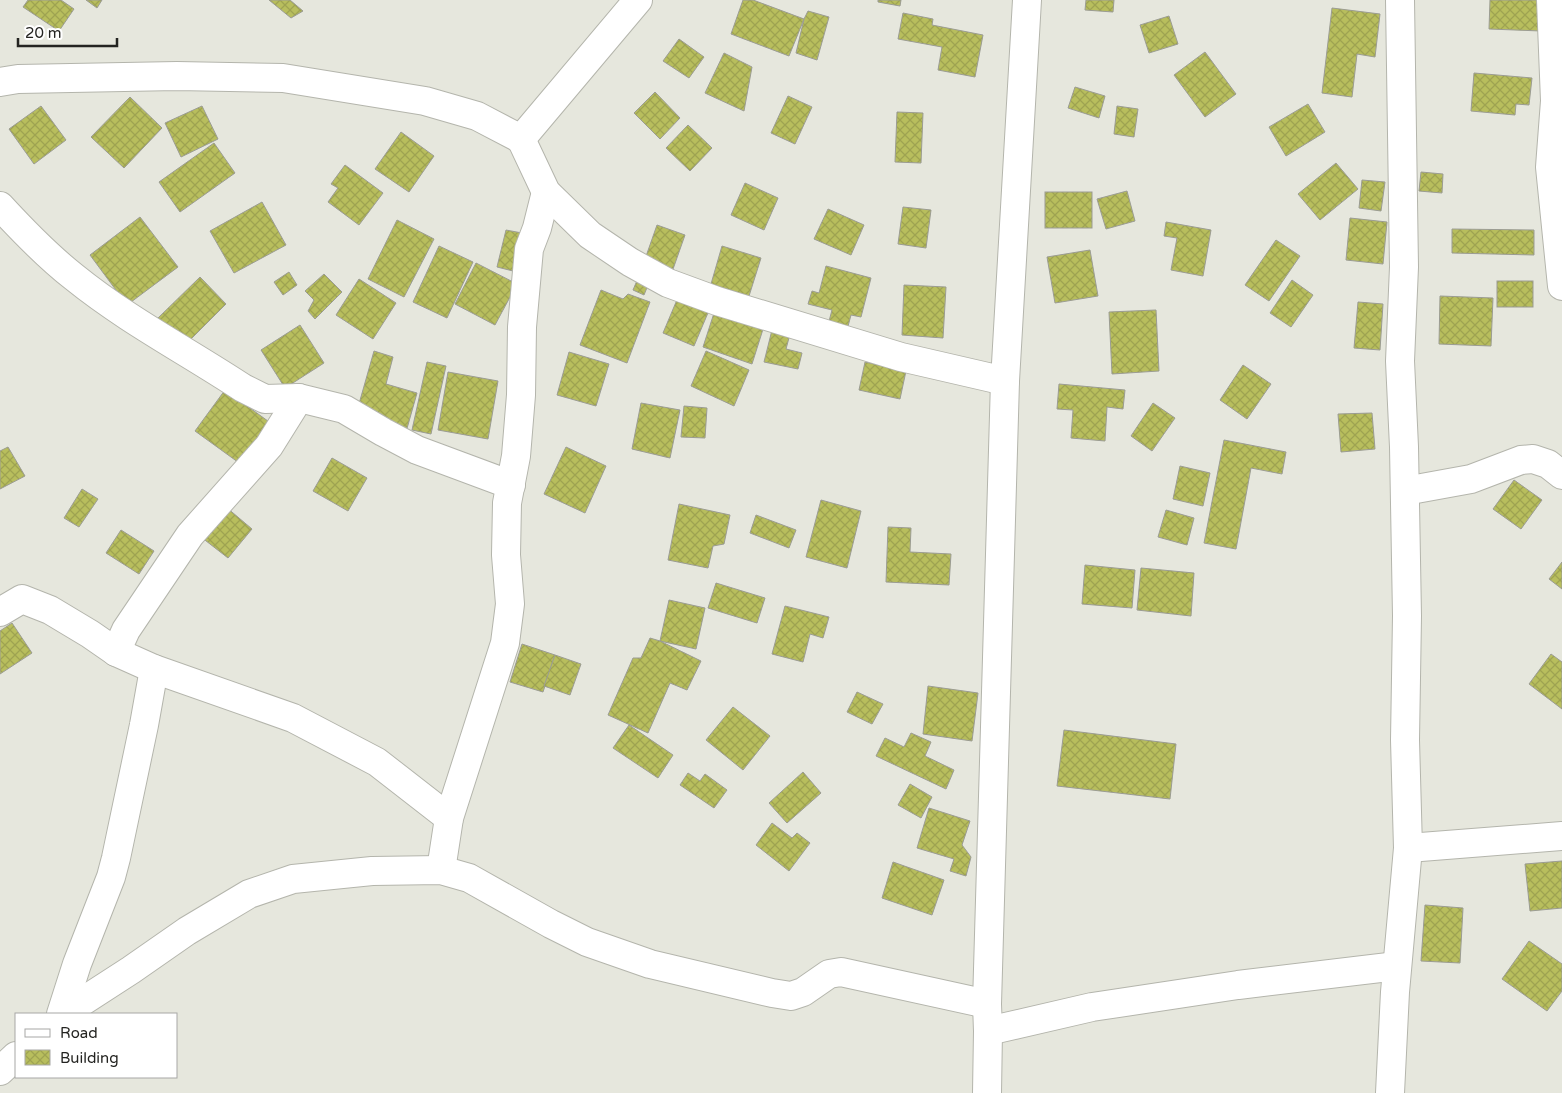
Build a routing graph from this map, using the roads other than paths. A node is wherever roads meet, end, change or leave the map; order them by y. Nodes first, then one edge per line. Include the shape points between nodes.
1 (638, 0) edge
2 (1027, 0) edge
3 (1400, 0) edge
4 (1551, 0) edge
5 (0, 82) edge
6 (522, 139) junction
7 (1556, 167) edge
8 (546, 192) junction
9 (0, 206) edge
10 (1562, 286) edge
11 (1005, 381) junction
12 (299, 398) junction
13 (1562, 475) edge
14 (511, 484) junction
15 (1405, 491) junction
16 (0, 612) edge
17 (116, 652) junction
18 (154, 669) junction
19 (449, 818) junction
20 (1562, 836) edge
21 (1408, 848) junction
22 (441, 870) junction
23 (1397, 966) junction
24 (987, 1004) junction
25 (62, 1013) edge
26 (64, 1013) edge
27 (988, 1031) junction
28 (15, 1057) edge
29 (0, 1071) edge
30 (988, 1093) edge
31 (1390, 1093) edge

1 - 6 street
2 - 11 street
3 - 15 street via 1404,267 1400,361
4 - 7 street
5 - 6 street via 178,76 283,78 424,102 477,116
6 - 8 street
7 - 10 street
8 - 11 street via 590,235 668,282 717,301 901,357
8 - 14 street via 529,248 522,327 521,395
9 - 12 street via 22,231 66,270 113,306 265,399
11 - 24 street
12 - 14 street via 344,409 417,450
12 - 17 street via 269,446 190,535 126,630
13 - 15 street via 1548,464 1533,459 1521,460 1471,479
14 - 19 street via 507,503 506,556 510,604 505,643
15 - 21 street
16 - 17 street via 22,599 58,615
17 - 18 street
18 - 19 street via 293,718 377,762
18 - 25 street via 111,877 77,964
19 - 22 street
20 - 21 street
21 - 23 street
22 - 24 street via 469,878 587,942 650,964 791,996 803,992 829,974 841,972
22 - 26 street via 372,870 293,879 249,894
23 - 27 street via 1238,985 1092,1008
23 - 31 street
24 - 27 street
27 - 30 street
28 - 29 street

